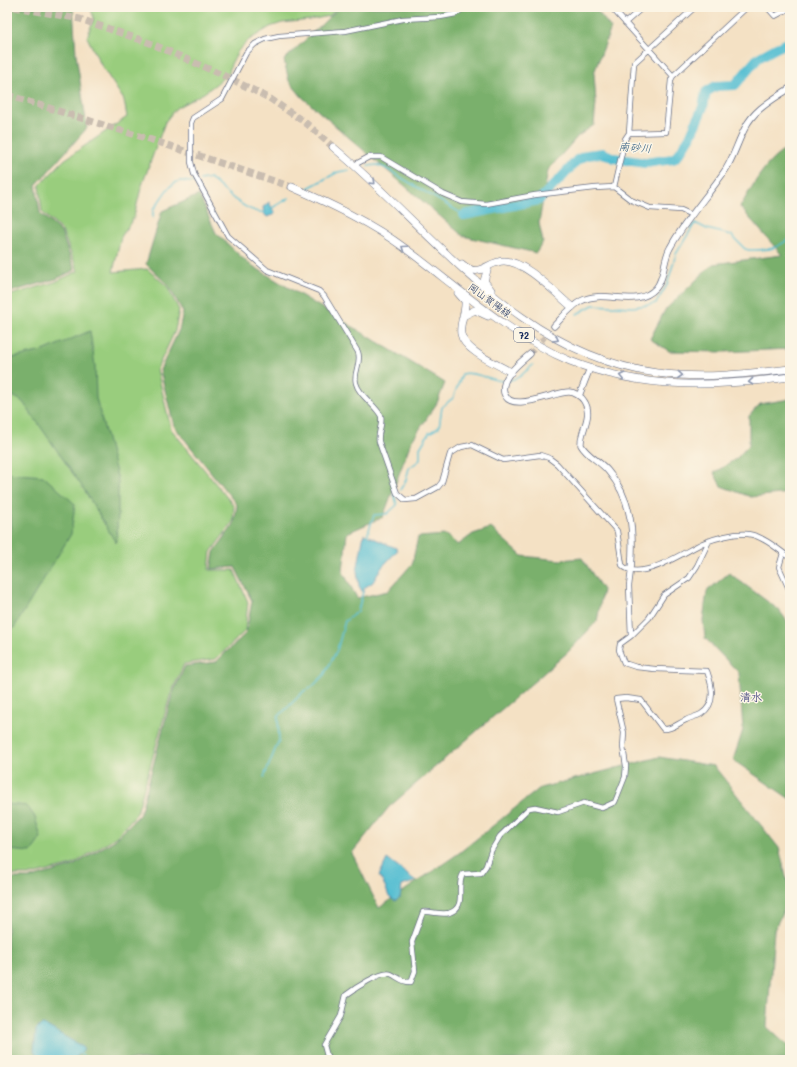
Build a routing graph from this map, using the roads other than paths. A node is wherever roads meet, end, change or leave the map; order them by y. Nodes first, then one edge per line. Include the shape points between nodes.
1 (465, 7) edge
2 (611, 7) edge
3 (643, 7) edge
4 (695, 7) edge
5 (747, 7) edge
6 (766, 7) edge
7 (790, 8) edge
8 (626, 23) junction
9 (649, 49) junction
10 (673, 76) junction
11 (790, 88) edge
12 (629, 133) junction
13 (333, 147) tunnel mouth
14 (354, 165) junction
15 (292, 187) tunnel mouth
16 (614, 187) junction
17 (692, 215) junction
18 (438, 247) junction
19 (416, 257) junction
20 (488, 267) junction
21 (572, 307) junction
22 (464, 315) junction
23 (535, 326) junction
24 (554, 326) tunnel mouth
25 (517, 331) junction
26 (530, 354) tunnel mouth
27 (590, 368) junction
28 (790, 369) edge
29 (511, 372) junction
30 (790, 377) edge
31 (579, 396) junction
32 (709, 541) junction
33 (783, 553) junction
34 (790, 558) edge
35 (631, 570) junction
36 (790, 591) edge
37 (631, 636) junction
38 (328, 1060) edge

1 - 35 street via 456,14 440,17 403,19 345,31 279,36 254,44 239,64 222,99 193,118 190,144 194,174 232,241 266,270 314,288 324,296 358,352 360,358 355,376 356,385 381,416 378,438 400,497 405,500 416,499 438,487 442,482 450,454 461,447 472,445 504,460 540,455 557,464 617,531 622,565
2 - 8 street
3 - 8 street
4 - 9 street
5 - 10 street
6 - 7 street via 775,16
8 - 9 street
9 - 10 street
9 - 12 street via 634,63
10 - 12 street via 666,132
11 - 17 street via 754,114 745,126 727,168
12 - 16 street via 625,139
13 - 14 main road, 岡山賀陽線 / 72
14 - 16 street via 369,156 381,157 443,194 462,202 486,204 541,194
14 -> 18 main road, 岡山賀陽線 / 72
19 -> 15 main road, 岡山賀陽線 / 72 via 372,226
16 - 17 street via 631,200 650,208 681,210
17 - 21 street via 669,250 657,288 642,297 594,297
18 - 20 main road via 472,270
18 - 23 main road, 岡山賀陽線 / 72 via 488,292
19 - 22 main road via 423,267 461,296 465,301
19 - 25 main road, 岡山賀陽線 / 72
20 - 21 main road via 499,262 516,264 526,269
20 - 23 main road via 484,281 489,288
21 - 24 street
22 - 25 main road via 470,311 479,311 497,323
22 - 29 main road via 461,334 469,348
23 -> 28 main road, 岡山賀陽線 / 72 via 574,349 627,367 657,373 717,376
25 - 27 main road, 岡山賀陽線 / 72 via 546,349
26 - 29 street
30 -> 27 main road, 岡山賀陽線 / 72 via 687,385 636,379
27 - 31 street
29 - 31 street via 505,382 504,391 506,397 514,402 570,392
31 - 35 street via 588,411 581,445 613,477 627,508 633,530
32 - 33 street via 748,534
32 - 35 street via 653,567 640,571
32 - 37 street via 689,578 664,594 652,613
33 - 34 street
33 - 36 street via 779,567
35 - 37 street
37 - 38 street via 620,644 618,650 624,663 655,669 707,671 713,687 707,709 674,727 663,729 641,700 616,699 624,733 626,766 615,802 602,808 584,803 558,812 535,807 526,810 500,836 484,870 480,874 463,874 460,879 460,903 457,908 450,913 423,912 412,942 415,971 411,982 390,973 382,974 346,994 341,1016 324,1045

